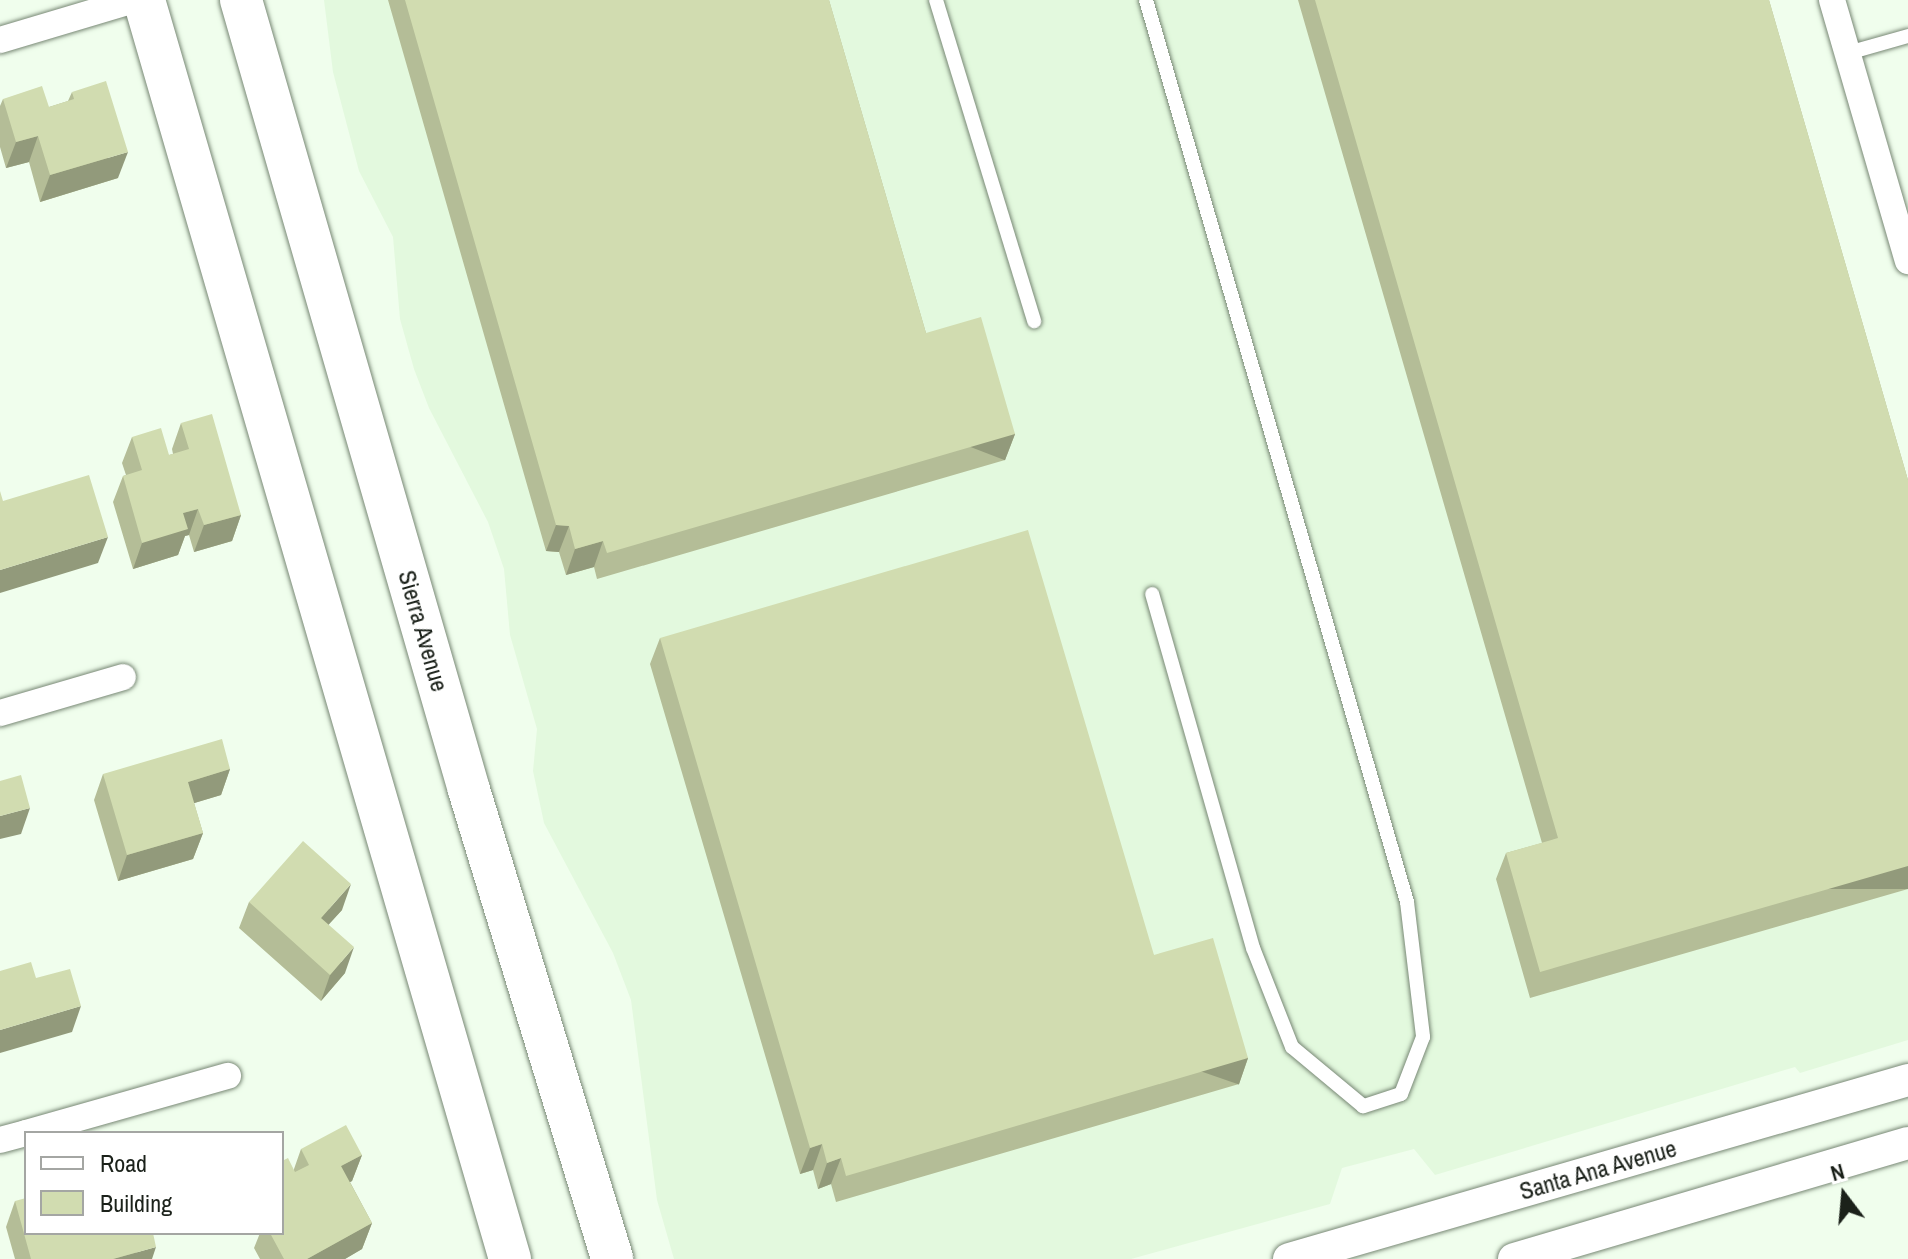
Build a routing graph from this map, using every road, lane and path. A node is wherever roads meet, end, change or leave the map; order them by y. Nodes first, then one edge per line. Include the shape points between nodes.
1 (134, 0) edge
2 (144, 0) edge
3 (241, 0) edge
4 (936, 0) edge
5 (1146, 0) edge
6 (1832, 0) edge
7 (1908, 36) edge
8 (0, 40) edge
9 (1848, 53) junction
10 (1907, 257) edge
11 (1034, 321) dead end
12 (1152, 594) dead end
13 (123, 677) dead end
14 (0, 713) edge
15 (228, 1076) dead end
16 (1908, 1080) edge
17 (33, 1131) edge
18 (24, 1134) edge
19 (0, 1140) edge
20 (1908, 1143) edge
21 (510, 1259) edge
22 (612, 1259) edge
23 (1289, 1259) edge
24 (1514, 1259) edge

1 - 8 street
2 - 21 main road
3 - 22 main road, Sierra Avenue via 469,790
4 - 11 lane
5 - 12 lane via 1407,902 1423,1037 1401,1094 1363,1106 1292,1047 1253,948
6 - 9 street
7 - 9 lane
9 - 10 street
13 - 14 street
15 - 17 street
16 - 23 street, Santa Ana Avenue
18 - 19 street
20 - 24 street

